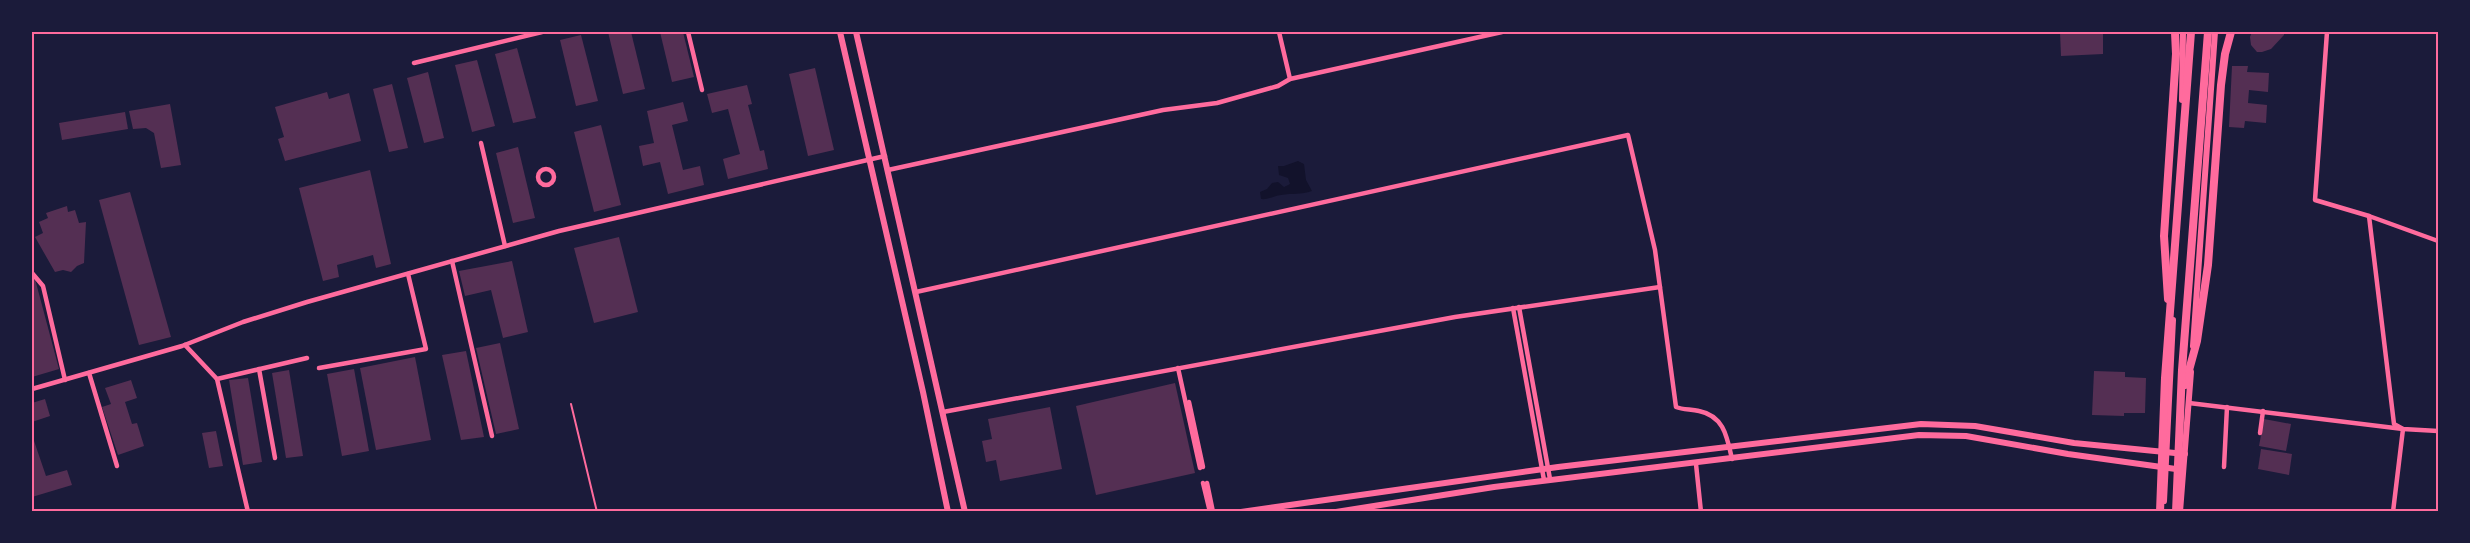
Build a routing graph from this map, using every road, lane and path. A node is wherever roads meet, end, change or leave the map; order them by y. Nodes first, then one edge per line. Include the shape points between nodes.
1 (542, 32) edge
2 (688, 32) edge
3 (840, 32) edge
4 (856, 32) edge
5 (1279, 32) edge
6 (1502, 32) edge
7 (2170, 32) edge
8 (2175, 32) edge
9 (2183, 32) edge
10 (2192, 32) edge
11 (2208, 32) edge
12 (2215, 32) edge
13 (2226, 32) edge
14 (2231, 32) edge
15 (2327, 32) edge
16 (2225, 54) junction
17 (414, 63) dead end
18 (2184, 69) junction
19 (1290, 79) junction
20 (702, 90) dead end
21 (481, 143) dead end
22 (885, 156) junction
23 (870, 159) junction
24 (888, 170) junction
25 (2369, 216) junction
26 (2439, 241) edge
27 (505, 246) junction
28 (452, 261) junction
29 (32, 273) edge
30 (408, 274) junction
31 (1660, 286) junction
32 (916, 292) junction
33 (1519, 307) junction
34 (1513, 308) junction
35 (2170, 331) junction
36 (185, 345) junction
37 (307, 358) dead end
38 (319, 368) dead end
39 (1179, 368) junction
40 (259, 369) junction
41 (89, 373) junction
42 (218, 379) junction
43 (65, 380) junction
44 (32, 389) edge
45 (2181, 398) junction
46 (2189, 403) junction
47 (571, 404) dead end
48 (2227, 407) junction
49 (2263, 411) junction
50 (943, 412) junction
51 (2403, 429) junction
52 (2439, 431) edge
53 (2260, 433) dead end
54 (492, 436) dead end
55 (1729, 446) junction
56 (2167, 452) junction
57 (2185, 454) junction
58 (275, 458) dead end
59 (1732, 459) junction
60 (1696, 464) junction
61 (117, 466) dead end
62 (2224, 466) dead end
63 (1202, 467) dead end
64 (2166, 468) junction
65 (1545, 469) junction
66 (2184, 470) junction
67 (1547, 480) junction
68 (1205, 483) dead end
69 (248, 512) edge
70 (597, 512) edge
71 (948, 512) edge
72 (965, 512) edge
73 (1212, 512) edge
74 (1241, 512) edge
75 (1336, 512) edge
76 (1701, 512) edge
77 (2162, 512) edge
78 (2178, 512) edge
79 (2393, 512) edge

1 - 17 street
2 - 20 street
3 - 23 main road
4 - 22 main road
5 - 19 street
6 - 19 street
7 - 18 main road
8 - 35 highway via 2164,236
9 - 18 main road
10 - 35 highway
11 - 45 highway
12 - 46 main road
13 - 16 highway
14 - 16 highway
15 - 25 street via 2315,200
16 - 45 highway via 2208,265 2197,341
18 - 56 main road
19 - 24 street via 1217,103 1163,110
21 - 27 street
22 - 23 street
22 - 24 main road
23 - 27 street
23 - 71 main road
24 - 32 main road
25 - 26 street
25 - 51 street via 2394,424
27 - 28 street
28 - 30 street
28 - 54 street
29 - 43 street via 42,286
30 - 36 street via 296,305
30 - 38 street via 426,350
31 - 32 street via 1629,135
31 - 33 street
31 - 55 street via 1676,407 1714,416
32 - 50 main road
33 - 34 street
33 - 65 street
34 - 39 street
34 - 65 street
35 - 77 highway
36 - 41 street
36 - 42 street
37 - 40 street
39 - 50 street
39 - 63 street
40 - 42 street
40 - 58 street
41 - 43 street
41 - 61 street
42 - 69 street
43 - 44 street
45 - 78 highway
46 - 48 street
46 - 57 main road
47 - 70 lane
48 - 49 street
48 - 62 street
49 - 51 street
49 - 53 street
50 - 72 main road
51 - 52 street
51 - 79 street
55 - 56 main road via 1904,426 1958,424 2073,443
55 - 59 street
55 - 65 main road
56 - 57 main road
56 - 64 main road
57 - 66 main road
59 - 60 main road
59 - 64 main road via 1902,436 1944,435
60 - 67 main road
60 - 76 street
64 - 66 main road
64 - 77 main road
65 - 67 street
65 - 74 main road
66 - 78 main road
67 - 75 main road
68 - 73 street

